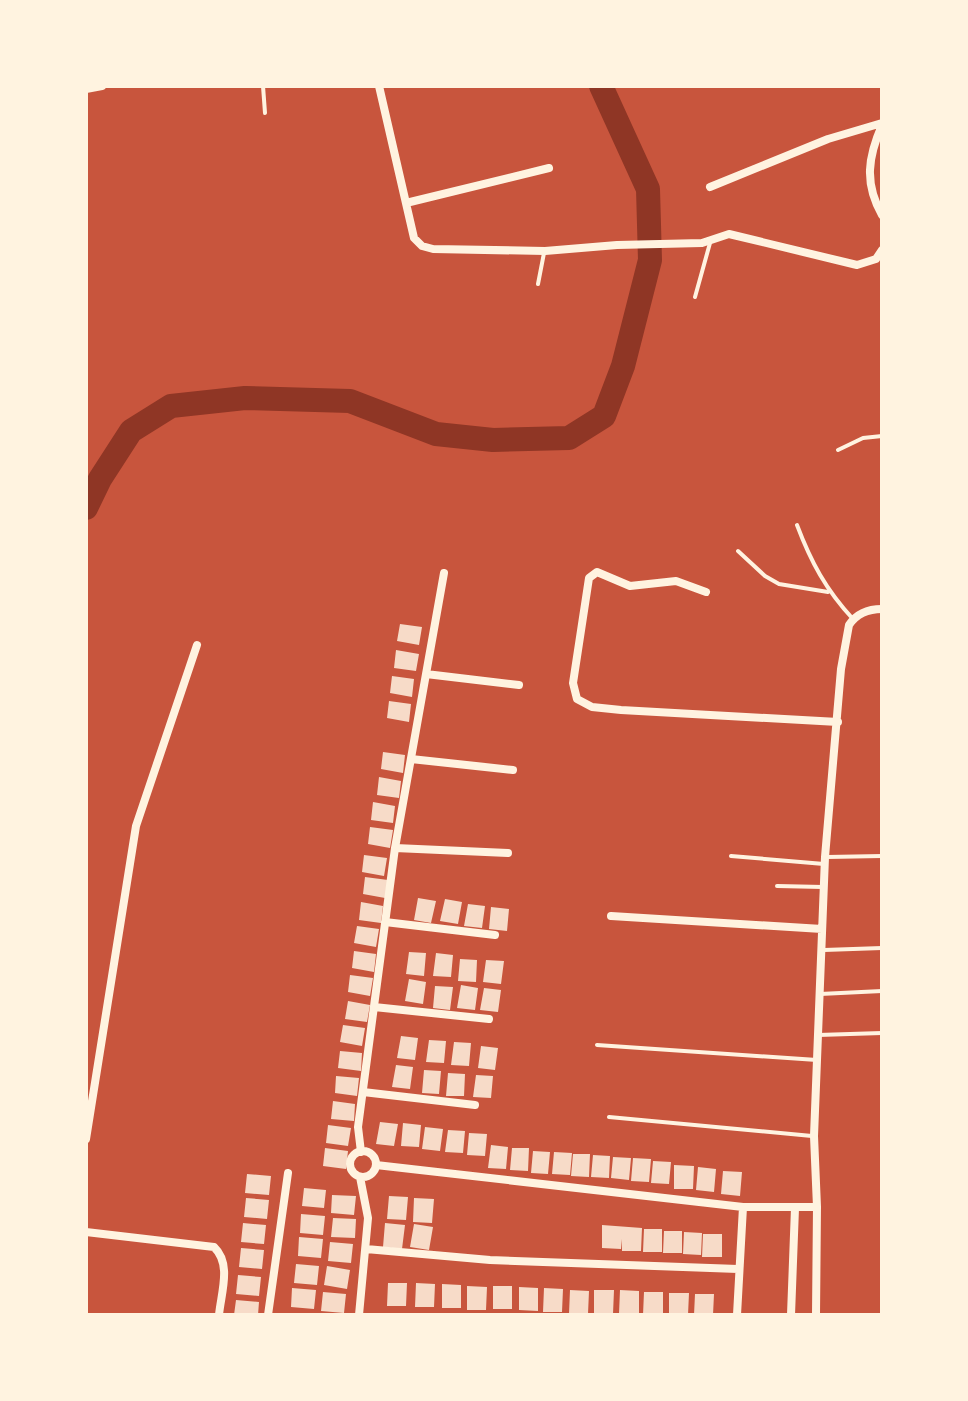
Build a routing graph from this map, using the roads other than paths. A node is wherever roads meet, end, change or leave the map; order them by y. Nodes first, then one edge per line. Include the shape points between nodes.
1 (102, 86) edge
2 (263, 86) edge
3 (379, 86) edge
4 (87, 88) edge
5 (265, 113) dead end
6 (882, 124) edge
7 (549, 168) dead end
8 (710, 187) dead end
9 (406, 203) junction
10 (882, 215) edge
11 (710, 240) junction
12 (882, 250) edge
13 (545, 251) junction
14 (538, 284) dead end
15 (695, 297) dead end
16 (882, 436) edge
17 (838, 450) dead end
18 (797, 525) dead end
19 (738, 551) dead end
20 (444, 573) dead end
21 (706, 592) dead end
22 (828, 592) junction
23 (882, 609) edge
24 (853, 619) junction
25 (197, 645) dead end
26 (426, 674) junction
27 (519, 685) dead end
28 (838, 722) junction
29 (411, 759) junction
30 (513, 770) dead end
31 (395, 848) junction
32 (508, 853) dead end
33 (731, 856) dead end
34 (882, 856) edge
35 (824, 860) junction
36 (777, 886) dead end
37 (823, 887) junction
38 (611, 916) dead end
39 (385, 922) junction
40 (822, 929) junction
41 (495, 935) dead end
42 (882, 948) edge
43 (821, 950) junction
44 (882, 991) edge
45 (820, 994) junction
46 (374, 1007) junction
47 (489, 1019) dead end
48 (882, 1033) edge
49 (818, 1035) junction
50 (597, 1045) dead end
51 (817, 1060) junction
52 (363, 1092) junction
53 (475, 1105) dead end
54 (609, 1117) dead end
55 (814, 1136) junction
56 (86, 1139) edge
57 (361, 1152) junction
58 (376, 1165) junction
59 (288, 1173) dead end
60 (360, 1177) junction
61 (743, 1207) junction
62 (817, 1207) junction
63 (795, 1208) junction
64 (86, 1232) edge
65 (366, 1249) junction
66 (738, 1269) junction
67 (219, 1315) edge
68 (268, 1315) edge
69 (359, 1315) edge
70 (737, 1315) edge
71 (791, 1315) edge
72 (816, 1315) edge

1 - 4 street
2 - 5 lane
3 - 9 street
6 - 8 street via 828,139
6 - 10 street via 870,151 870,173
7 - 9 street
9 - 13 street via 414,238 422,246
11 - 12 street via 735,235 857,265 876,259
11 - 13 street
11 - 15 lane
13 - 14 lane
16 - 17 lane
18 - 22 lane
19 - 22 lane via 779,584
20 - 26 street
21 - 28 street via 676,581 630,586 597,572 589,578 573,683 577,699 592,707 621,710
22 - 24 lane
23 - 24 street
24 - 28 street via 841,669
25 - 56 street via 136,826
26 - 27 street
26 - 29 street
28 - 35 street
29 - 30 street
29 - 31 street
31 - 32 street
31 - 39 street
33 - 35 lane
34 - 35 lane
35 - 37 street
36 - 37 lane
37 - 40 street
38 - 40 street
39 - 41 street
39 - 46 street
40 - 43 street
42 - 43 lane
43 - 45 street
44 - 45 lane
45 - 49 street
46 - 47 street
46 - 52 street
48 - 49 lane
49 - 51 street
50 - 51 lane
51 - 55 street
52 - 53 street
52 - 57 street
54 - 55 lane
55 - 62 street
57 - 58 street via 371,1154
57 - 60 street via 350,1164
58 - 60 street via 371,1174
58 - 61 street
59 - 68 street
60 - 65 street via 368,1218
61 - 63 street
61 - 66 street
62 - 63 street
62 - 72 street
63 - 71 street
64 - 67 street via 214,1247 224,1267
65 - 66 street via 490,1260
65 - 69 street
66 - 70 street

